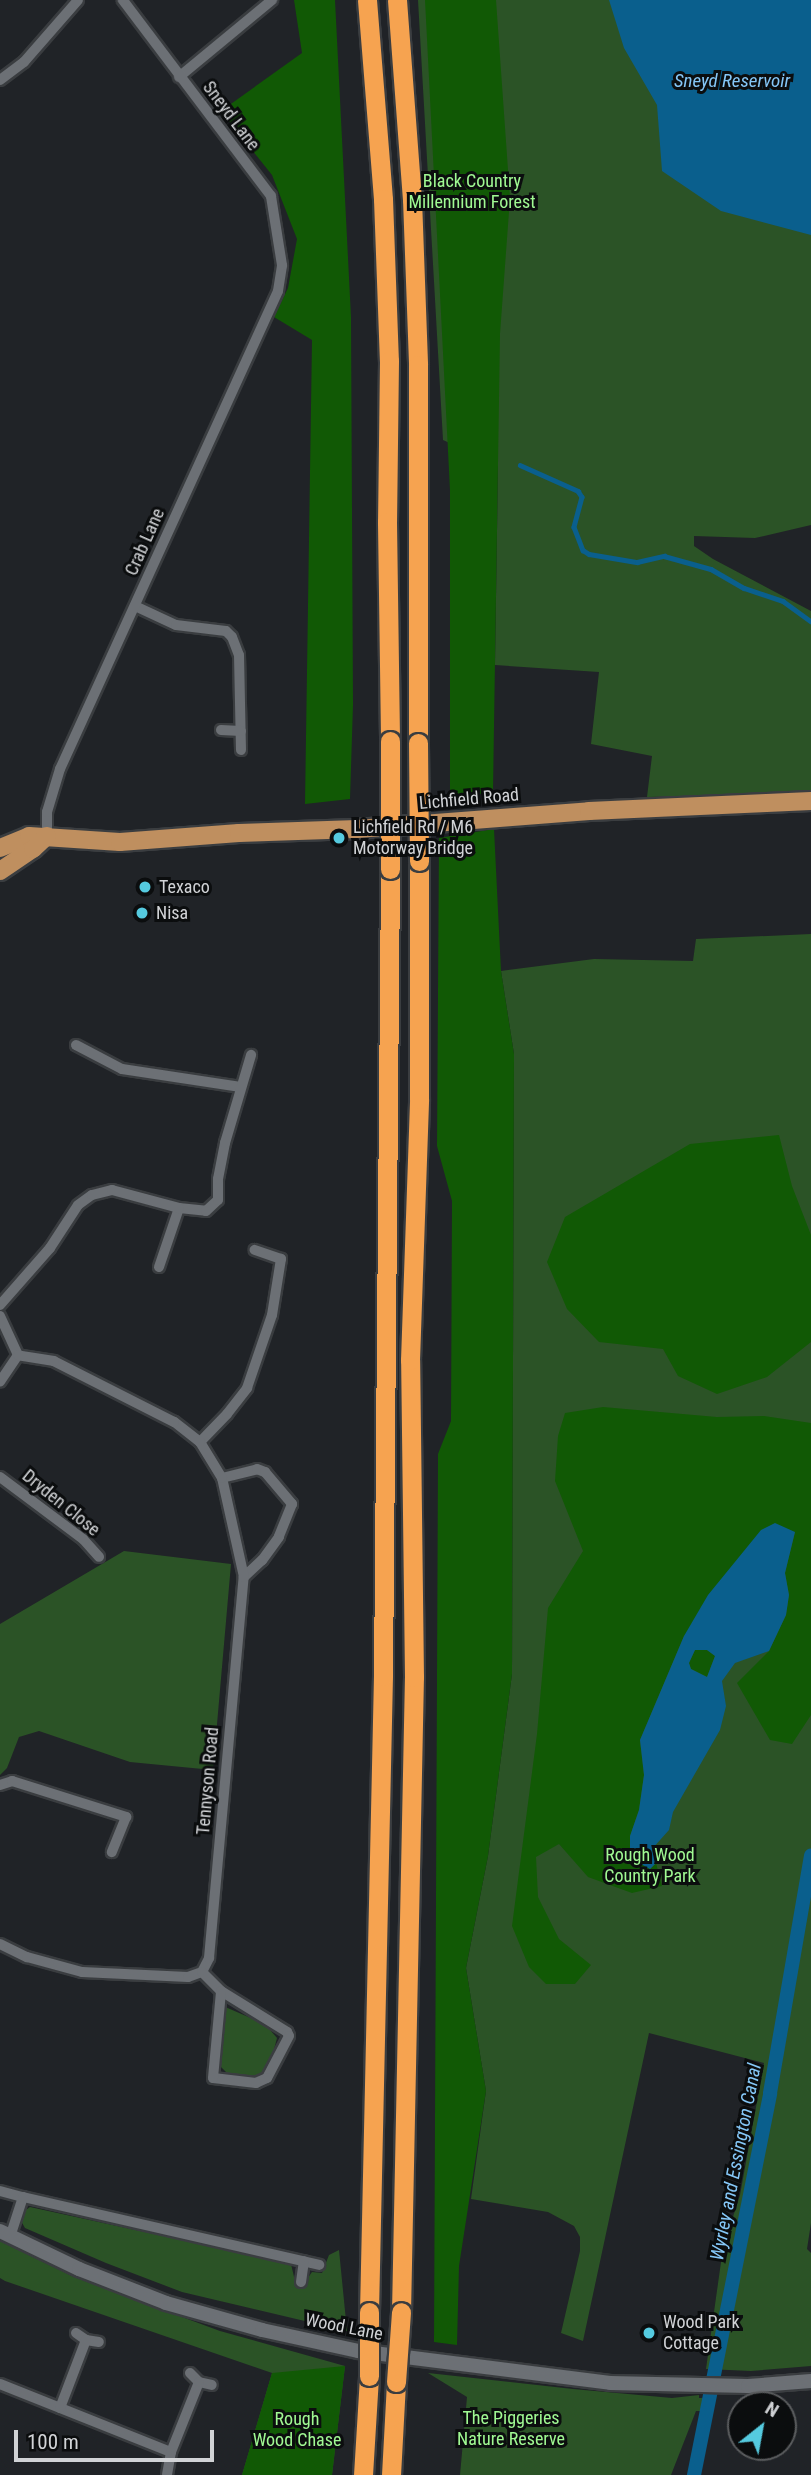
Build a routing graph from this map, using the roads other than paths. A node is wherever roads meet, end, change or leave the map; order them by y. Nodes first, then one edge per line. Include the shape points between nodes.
1 (78, 0) edge
2 (123, 0) edge
3 (272, 0) edge
4 (367, 0) edge
5 (397, 0) edge
6 (179, 77) junction
7 (0, 80) edge
8 (282, 265) joint
9 (135, 606) junction
10 (221, 730) dead end
11 (241, 731) junction
12 (241, 750) dead end
13 (811, 801) edge
14 (47, 836) junction
15 (0, 848) edge
16 (0, 871) edge
17 (76, 1045) dead end
18 (251, 1055) dead end
19 (241, 1087) junction
20 (179, 1208) junction
21 (255, 1250) dead end
22 (159, 1267) dead end
23 (0, 1305) edge
24 (0, 1316) edge
25 (18, 1355) junction
26 (0, 1382) edge
27 (200, 1442) junction
28 (0, 1476) edge
29 (222, 1478) junction
30 (99, 1557) dead end
31 (244, 1577) junction
32 (0, 1785) edge
33 (112, 1852) dead end
34 (0, 1944) edge
35 (202, 1972) junction
36 (221, 1991) junction
37 (0, 2191) edge
38 (23, 2197) junction
39 (5, 2234) edge
40 (304, 2261) junction
41 (319, 2265) dead end
42 (301, 2283) dead end
43 (76, 2333) dead end
44 (86, 2340) junction
45 (99, 2342) dead end
46 (190, 2373) dead end
47 (811, 2381) edge
48 (199, 2382) junction
49 (0, 2384) edge
50 (212, 2385) dead end
51 (60, 2409) junction
52 (171, 2452) junction
53 (167, 2475) edge
54 (363, 2475) edge
55 (391, 2475) edge

1 - 7 street via 24,62
2 - 6 street, Sneyd Lane
3 - 6 street
4 - 54 highway, bridge via 383,199 389,361 390,869 383,1676 369,2376
5 - 55 highway, bridge via 412,199 418,365 419,1099 410,1360 414,1676 401,2312
6 - 8 street, Sneyd Lane via 271,196
8 - 9 street, Crab Lane via 278,291
9 - 11 street via 176,625 226,631 232,638 239,655
9 - 14 street, Crab Lane via 60,769 47,812
10 - 11 street
11 - 12 street
13 - 14 main road, Lichfield Road via 120,842
14 - 15 main road, Lichfield Road via 29,836
14 - 16 main road
17 - 19 street via 122,1069
18 - 19 street
19 - 20 street via 225,1143 218,1200 206,1211
20 - 22 street
20 - 23 street via 112,1190 92,1195 78,1205 50,1248
21 - 27 street via 281,1259 272,1315 247,1388
24 - 25 street
25 - 26 street
25 - 27 street, Tennyson Road via 54,1361 174,1422
27 - 29 street, Tennyson Road
28 - 30 street, Dryden Close via 83,1539
29 - 31 street, Tennyson Road
29 - 31 street via 257,1469 290,1499 279,1537
31 - 35 street, Tennyson Road via 209,1958
32 - 33 street via 12,1781 126,1817
34 - 35 street via 27,1957 82,1972 188,1977
35 - 36 street
36 - 36 street via 289,2036 267,2078 256,2083 213,2078
37 - 38 street
38 - 39 street, Wood Lane
38 - 40 street
39 - 47 street, Wood Lane via 120,2287 262,2330 358,2351 610,2383 687,2387
40 - 41 street
40 - 42 street
43 - 44 street
44 - 45 street
44 - 51 street
46 - 48 street
48 - 50 street
48 - 52 street
49 - 51 street
51 - 52 street
52 - 53 street

